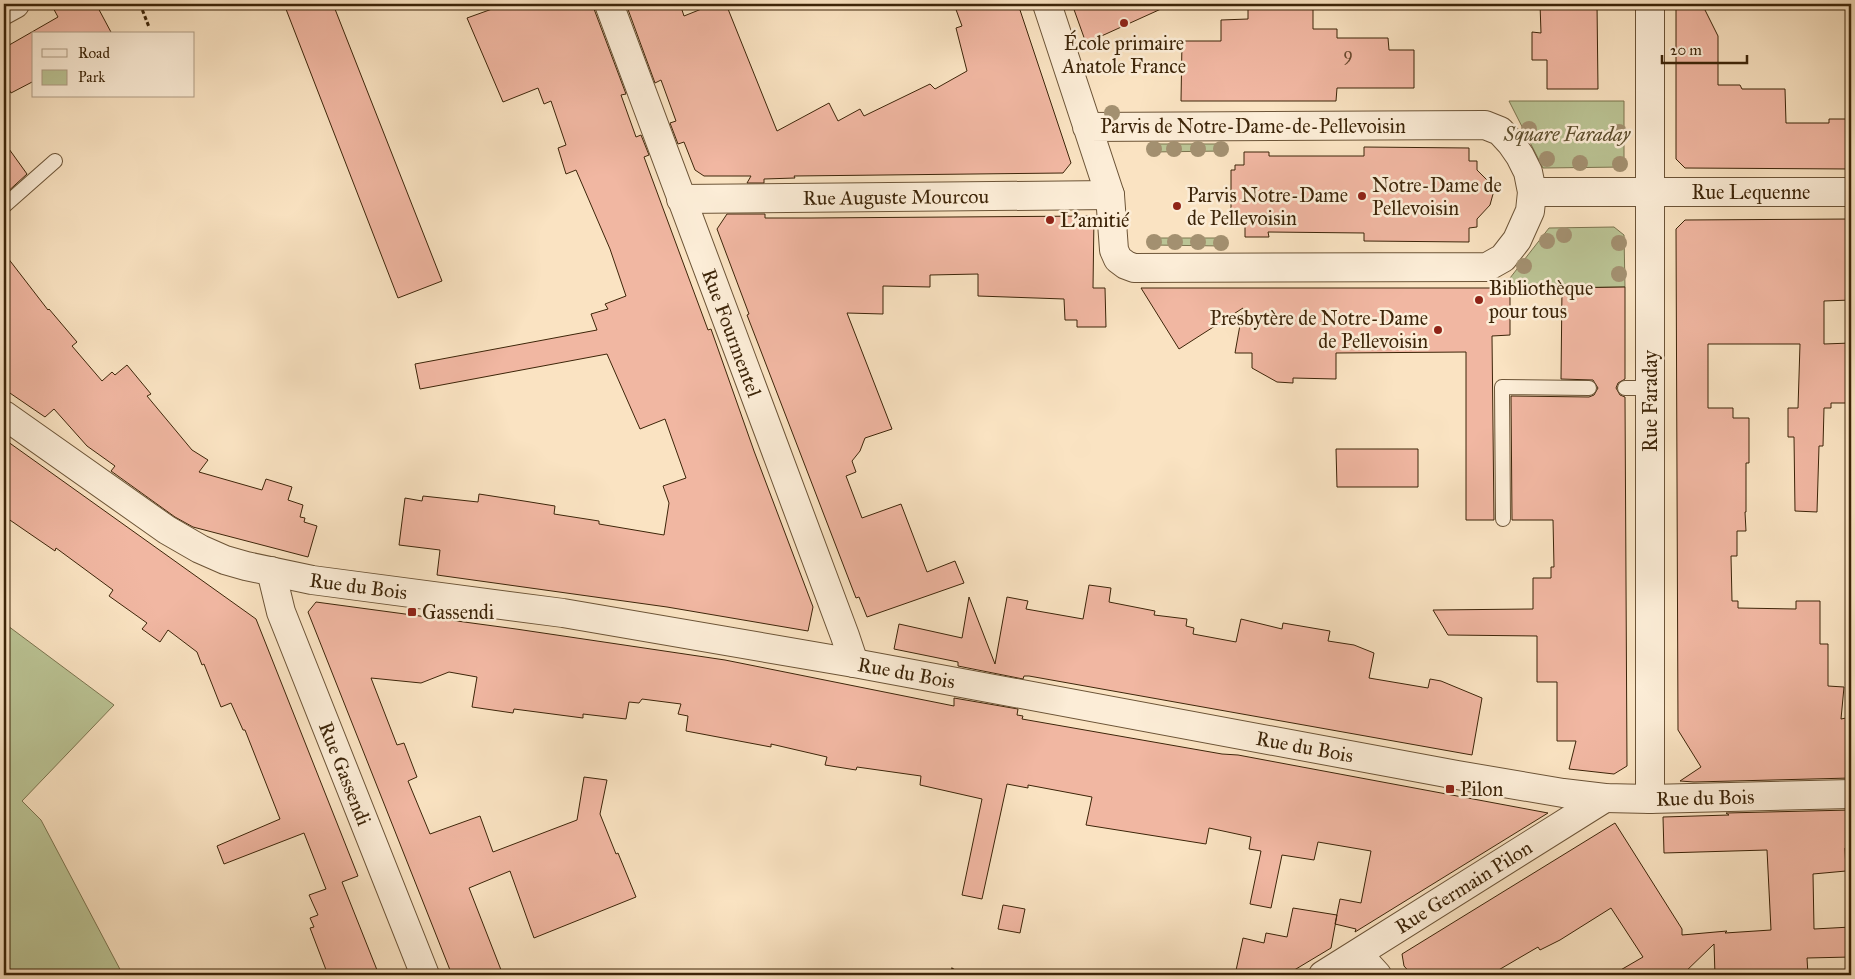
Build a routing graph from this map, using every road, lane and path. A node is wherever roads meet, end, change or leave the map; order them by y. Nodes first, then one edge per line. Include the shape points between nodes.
1 (15, 4) edge
2 (140, 4) edge
3 (609, 4) edge
4 (1046, 4) edge
5 (1650, 4) edge
6 (4, 10) edge
7 (150, 27) dead end
8 (1087, 126) junction
9 (55, 161) dead end
10 (1651, 191) junction
11 (1532, 192) junction
12 (1851, 192) edge
13 (1110, 195) junction
14 (681, 199) junction
15 (4, 206) edge
16 (1589, 388) dead end
17 (4, 415) edge
18 (1503, 519) dead end
19 (271, 571) junction
20 (854, 662) junction
21 (1851, 794) edge
22 (1605, 798) junction
23 (1650, 799) junction
24 (1358, 954) junction
25 (953, 968) dead end
26 (424, 975) edge
27 (949, 975) edge
28 (1323, 975) edge
29 (1377, 975) edge

1 - 6 street
2 - 7 path
3 - 14 street, Rue Fourmentel
4 - 8 street
5 - 10 street, Rue Faraday
8 - 11 street, Parvis de Notre-Dame-de-Pellevoisin via 1485,125 1500,131 1511,143 1528,172
8 - 13 street, Parvis de Notre-Dame-de-Pellevoisin
9 - 15 lane
10 - 11 street
10 - 12 street, Rue Lequenne
10 - 23 street, Rue Faraday via 1638,388
11 - 13 street, Parvis de Notre-Dame-de-Pellevoisin via 1530,211 1517,240 1503,258 1487,267 1134,268 1118,259 1114,250
13 - 14 street, Rue Auguste Mourcou
14 - 20 street, Rue Fourmentel
16 - 18 lane via 1502,387
17 - 19 street, Rue du Bois via 167,530 224,560
19 - 20 street, Rue du Bois via 325,583 564,614
19 - 26 street, Rue Gassendi via 280,612
20 - 22 street, Rue du Bois via 1456,775
21 - 23 street, Rue du Bois
22 - 23 street, Rue du Bois
22 - 24 street, Rue Germain Pilon
24 - 28 street, Rue Germain Pilon
24 - 29 street
25 - 27 path

